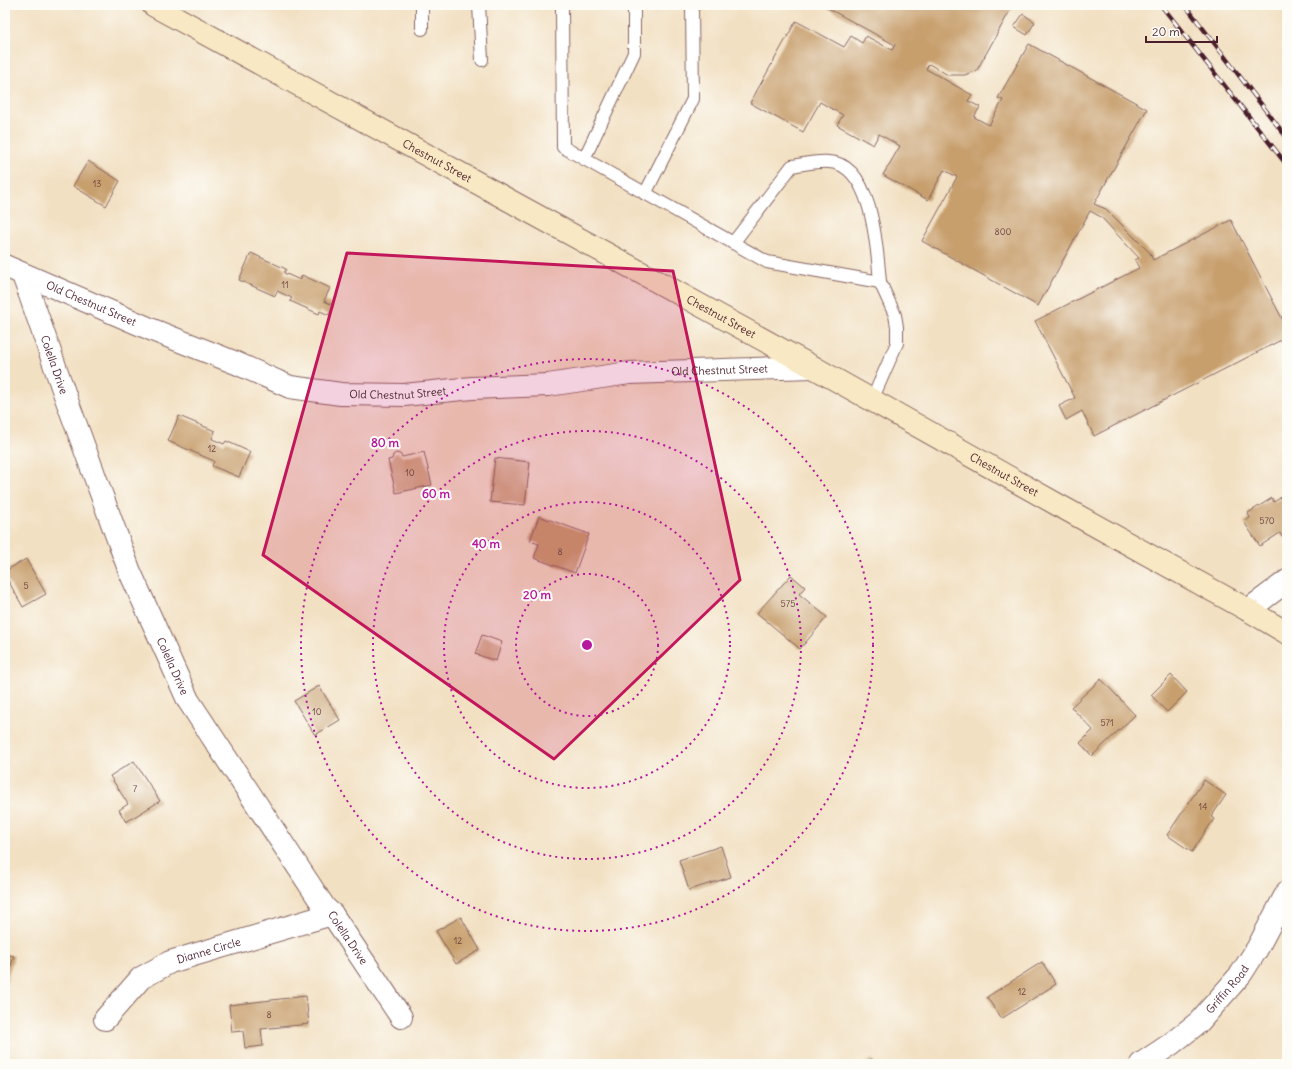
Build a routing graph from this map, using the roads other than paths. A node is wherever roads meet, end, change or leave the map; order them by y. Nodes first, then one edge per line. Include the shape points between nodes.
1 (153, 5) edge
2 (422, 5) edge
3 (479, 5) edge
4 (562, 5) edge
5 (634, 5) edge
6 (692, 5) edge
7 (422, 29) dead end
8 (482, 60) dead end
9 (584, 159) junction
10 (645, 194) junction
11 (733, 243) junction
12 (14, 271) edge
13 (880, 282) junction
14 (813, 367) junction
15 (872, 400) junction
16 (1287, 581) edge
17 (1248, 610) junction
18 (1287, 633) edge
19 (1287, 892) edge
20 (332, 914) junction
21 (401, 1017) dead end
22 (105, 1019) dead end
23 (1141, 1064) edge

1 - 14 main road, Chestnut Street
2 - 7 lane
3 - 8 lane
4 - 9 lane via 563,148
5 - 9 lane via 634,53
6 - 10 lane via 693,99
9 - 10 lane
10 - 11 lane
11 - 13 lane via 767,262
11 - 13 lane via 792,166 829,162 849,171 862,188 875,229
12 - 14 street, Old Chestnut Street via 290,387 341,394 404,395 472,388 548,385 629,373
12 - 20 street, Colella Drive via 69,406 130,572 188,700 325,908
13 - 15 lane via 895,315 897,343
14 - 15 main road, Chestnut Street
15 - 17 main road, Chestnut Street
16 - 17 street
17 - 18 main road, Chestnut Street
19 - 23 street, Griffin Road via 1241,974 1199,1022
20 - 21 street, Colella Drive
20 - 22 street, Dianne Circle via 170,962 141,978

